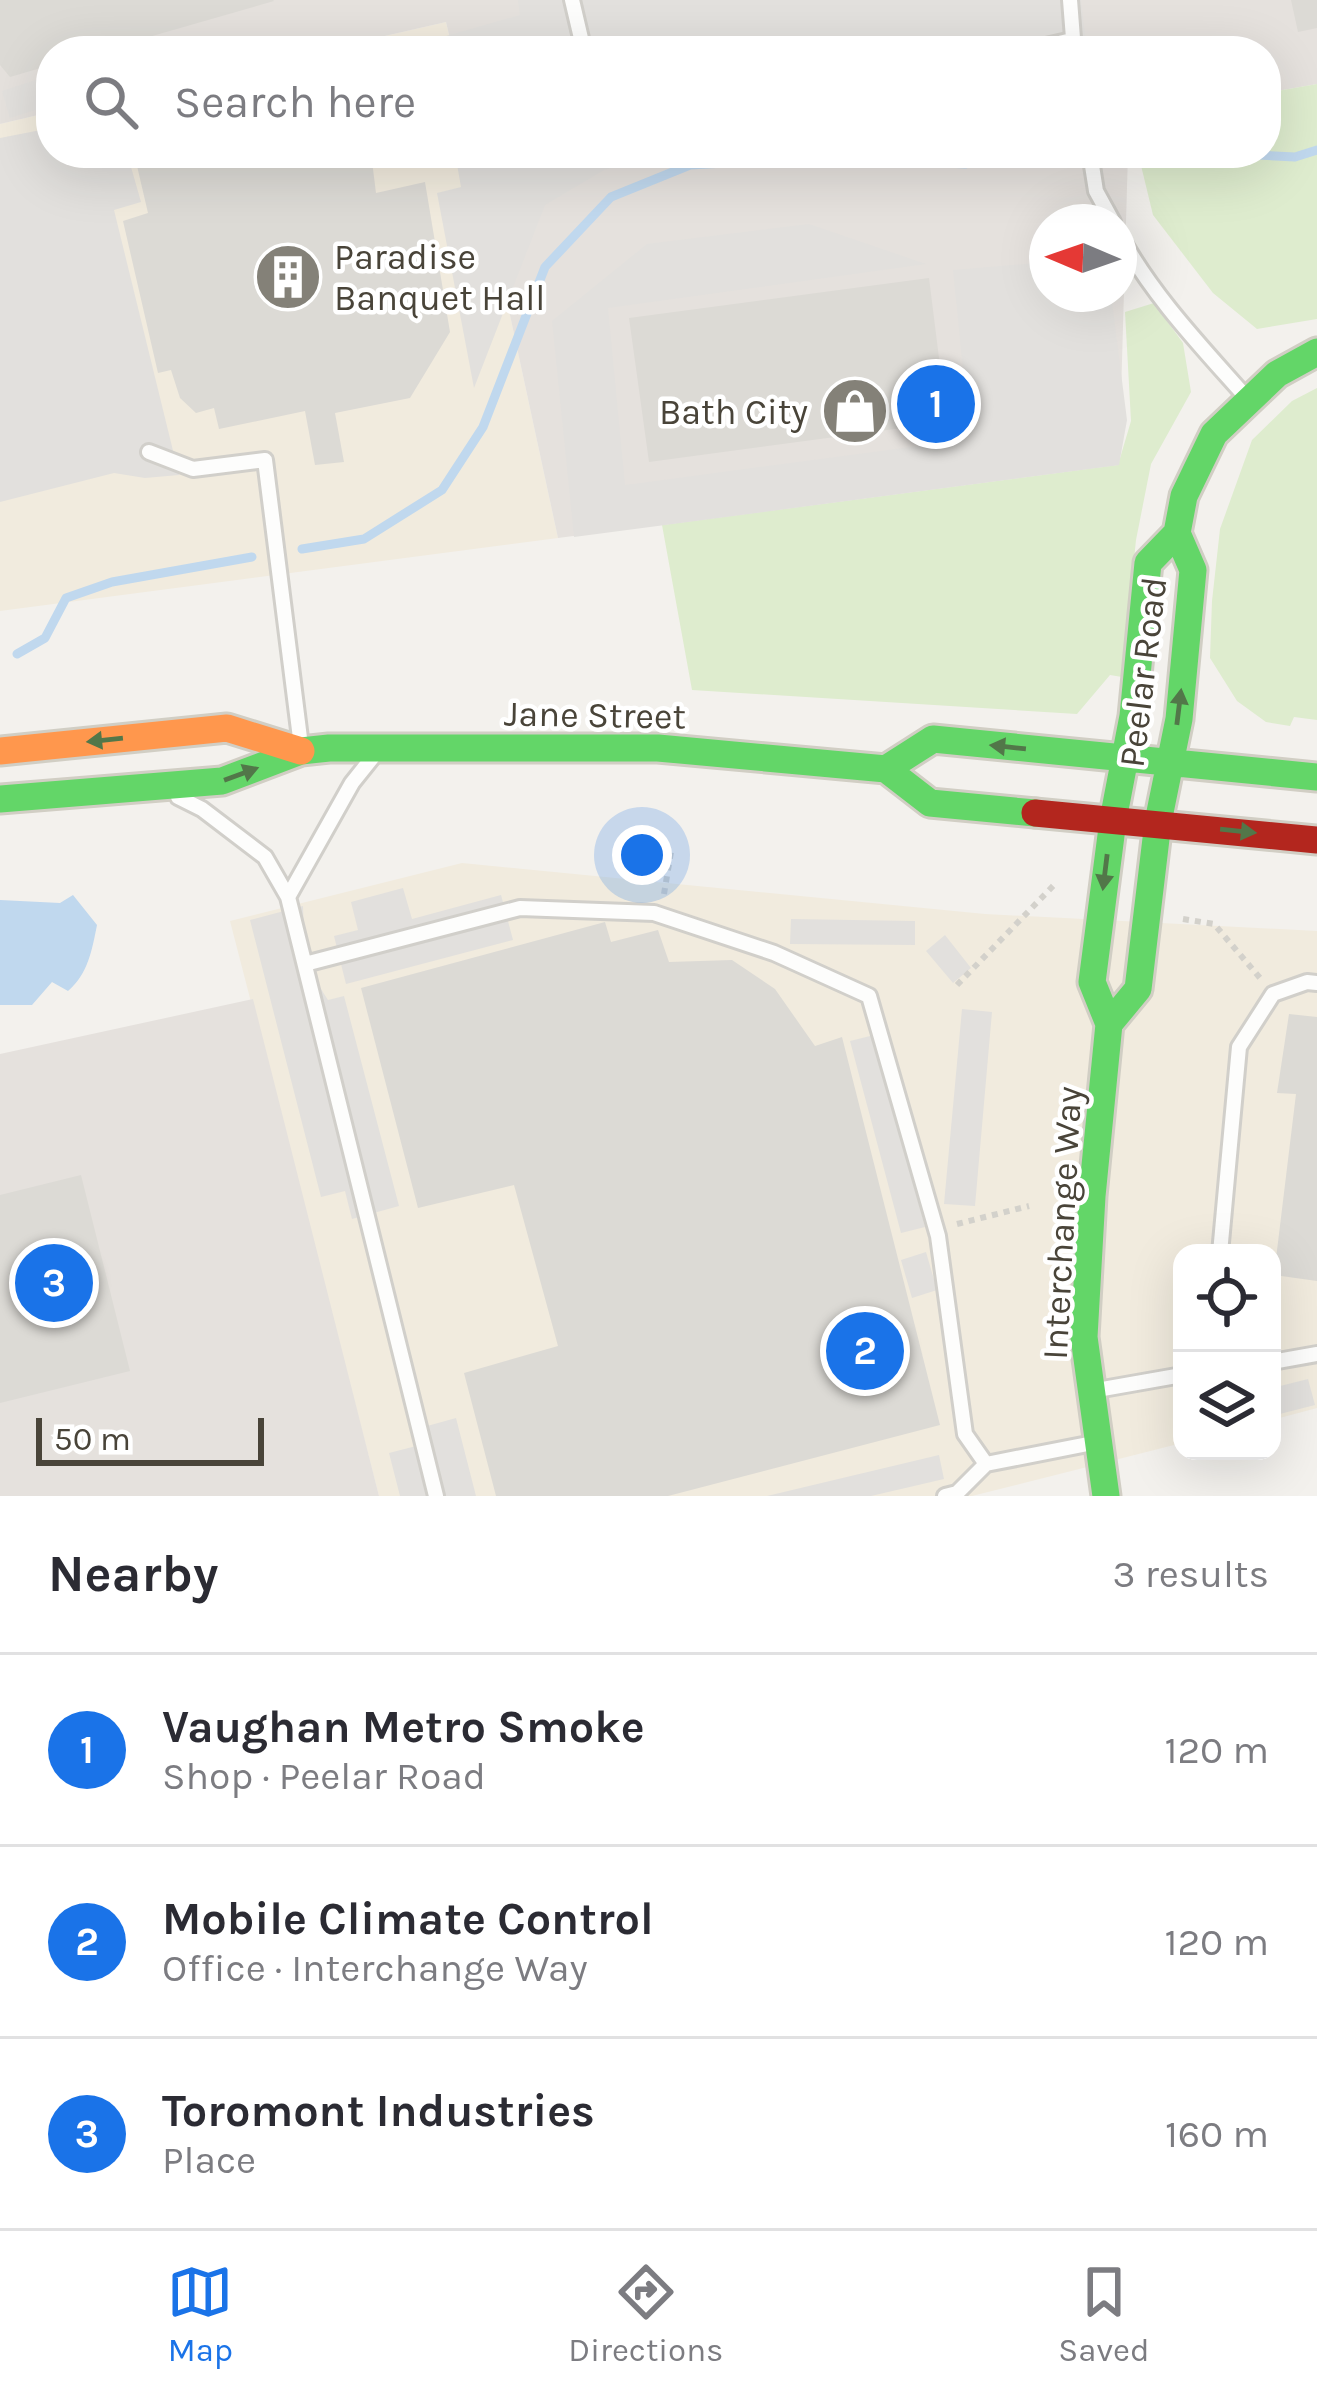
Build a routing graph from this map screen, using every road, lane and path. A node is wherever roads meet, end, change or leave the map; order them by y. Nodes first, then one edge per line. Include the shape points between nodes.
1 (572, 0) edge
2 (1070, 0) edge
3 (580, 36) edge
4 (1072, 36) edge
5 (1092, 168) edge
6 (1103, 204) edge
7 (1137, 266) edge
8 (1317, 352) edge
9 (1249, 399) junction
10 (149, 452) dead end
11 (1178, 533) junction
12 (380, 748) junction
13 (0, 751) edge
14 (301, 751) junction
15 (1125, 757) junction
16 (1169, 761) junction
17 (886, 769) junction
18 (1317, 777) edge
19 (137, 789) junction
20 (0, 799) edge
21 (1113, 820) junction
22 (1158, 822) junction
23 (1317, 840) edge
24 (670, 852) dead end
25 (1054, 884) dead end
26 (289, 897) junction
27 (660, 915) junction
28 (1183, 919) dead end
29 (305, 964) junction
30 (1317, 983) edge
31 (957, 985) dead end
32 (1274, 994) junction
33 (1108, 1024) junction
34 (1029, 1206) dead end
35 (937, 1229) junction
36 (1221, 1244) edge
37 (1317, 1354) edge
38 (1281, 1360) edge
39 (1173, 1377) edge
40 (1092, 1391) junction
41 (1098, 1442) junction
42 (986, 1464) junction
43 (436, 1496) edge
44 (945, 1496) edge
45 (1106, 1496) edge

1 - 3 lane
2 - 4 lane
5 - 6 lane
7 - 9 lane
8 - 9 main road, Peelar Road
9 - 11 main road, Peelar Road via 1214,434 1184,496
10 - 14 lane via 193,469 265,460
11 - 15 main road, Peelar Road via 1148,563
16 -> 11 main road, Peelar Road via 1193,570
12 - 14 main road, Jane Street
12 - 17 main road, Jane Street via 658,748
12 - 26 lane
14 -> 13 main road, Jane Street via 227,728
19 -> 14 main road, Jane Street via 221,781
15 - 16 main road
15 -> 17 main road via 933,740
15 - 21 main road, Interchange Way
16 - 18 main road
16 - 22 main road, Peelar Road
17 - 21 main road via 930,803
19 - 20 main road, Jane Street
19 - 26 lane via 202,809 265,857
21 - 22 main road
21 -> 33 main road, Interchange Way via 1092,982
22 -> 23 main road
22 - 33 main road, Interchange Way via 1138,989
24 - 27 path
25 - 31 path
26 - 29 lane
27 - 29 lane via 520,908
27 - 35 lane via 774,952 869,996
28 - 32 path via 1214,924
29 - 43 lane
30 - 32 lane
32 - 36 lane via 1239,1047
33 - 40 main road, Interchange Way via 1084,1337
34 - 35 path
35 - 42 lane via 965,1434
37 - 38 lane
39 - 40 lane
40 - 41 main road, Interchange Way
41 - 42 lane
41 - 45 main road, Interchange Way
42 - 44 lane

